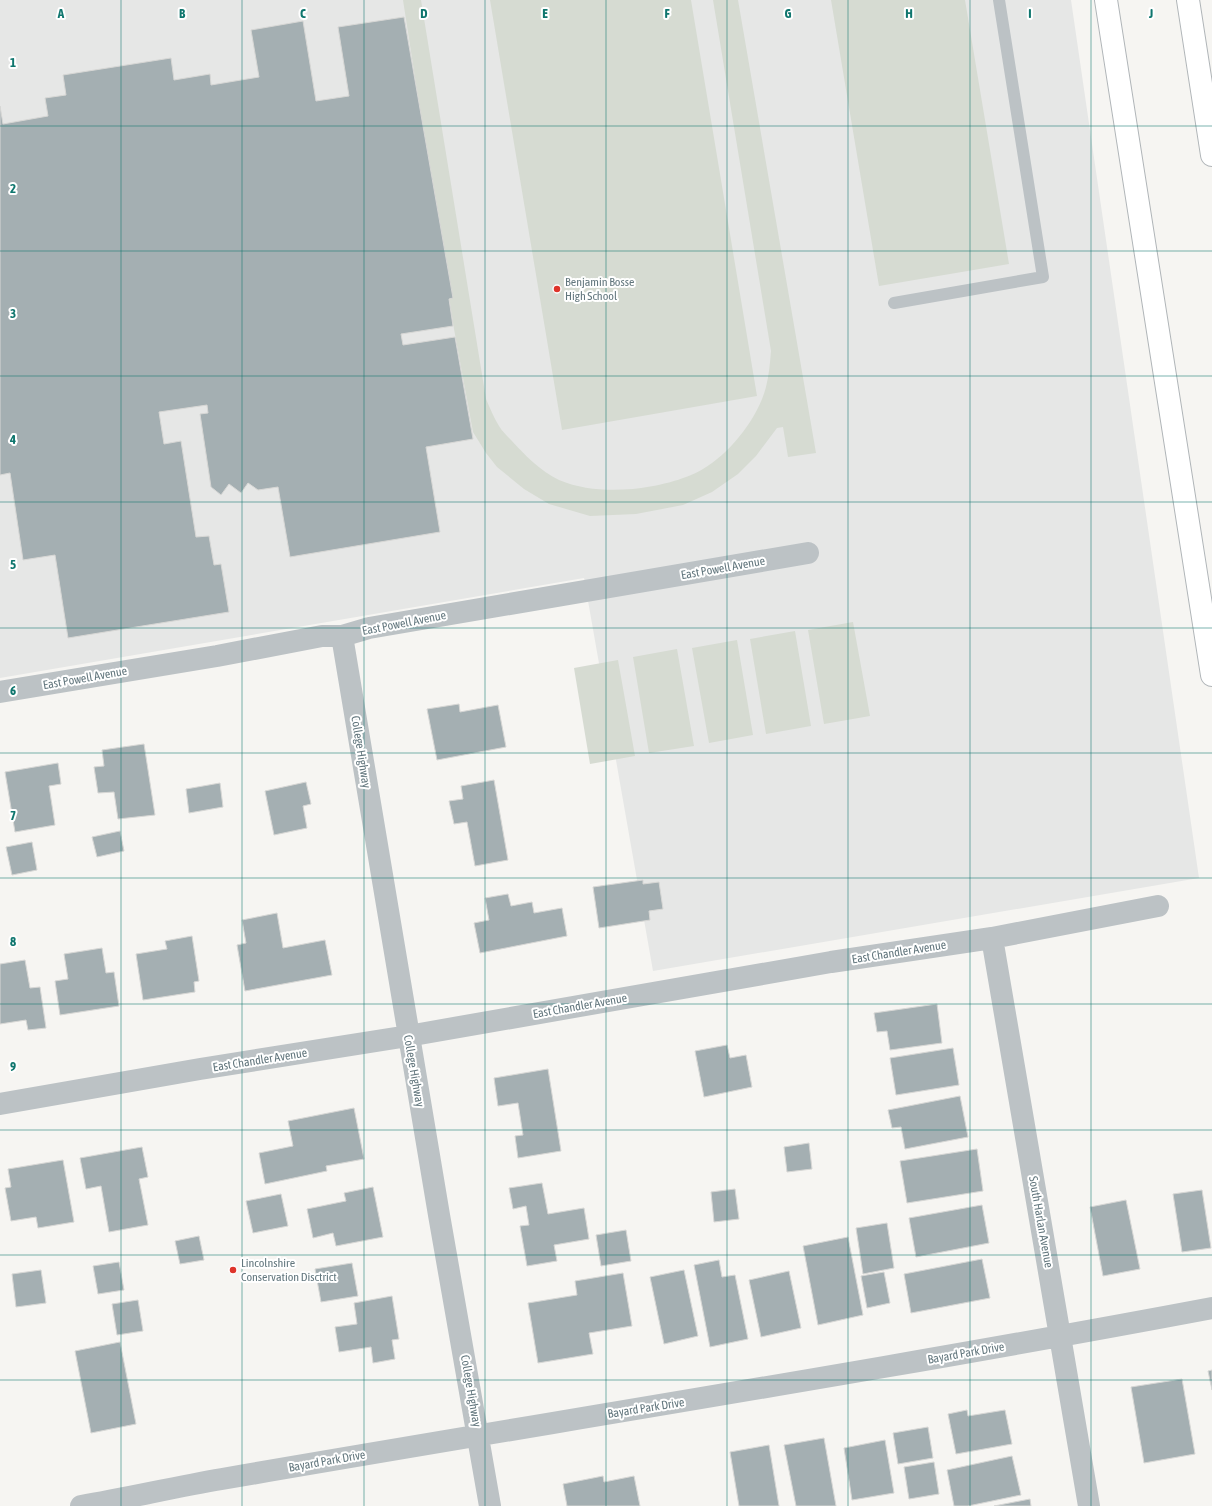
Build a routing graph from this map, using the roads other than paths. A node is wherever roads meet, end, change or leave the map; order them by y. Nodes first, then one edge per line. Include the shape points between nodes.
1 (999, 0) edge
2 (1106, 0) edge
3 (1188, 0) edge
4 (1212, 155) edge
5 (894, 303) dead end
6 (808, 553) dead end
7 (342, 636) junction
8 (1212, 674) edge
9 (0, 692) edge
10 (1158, 906) dead end
11 (992, 938) junction
12 (408, 1036) junction
13 (0, 1104) edge
14 (1212, 1308) edge
15 (1061, 1337) junction
16 (479, 1436) junction
17 (90, 1505) edge
18 (490, 1506) edge
19 (1089, 1506) edge

1 - 5 lane via 1043,277
2 - 8 highway
3 - 4 highway
6 - 7 street, East Powell Avenue via 369,628
7 - 9 street, East Powell Avenue via 322,636
7 - 12 street, College Highway
10 - 11 street, East Chandler Avenue
11 - 12 street, East Chandler Avenue via 831,962
11 - 15 street, South Harlan Avenue
12 - 13 street, East Chandler Avenue
12 - 16 street, College Highway
14 - 15 street, Bayard Park Drive
15 - 16 street, Bayard Park Drive
15 - 19 street, South Harlan Avenue
16 - 17 street, Bayard Park Drive via 219,1480
16 - 18 street, College Highway

